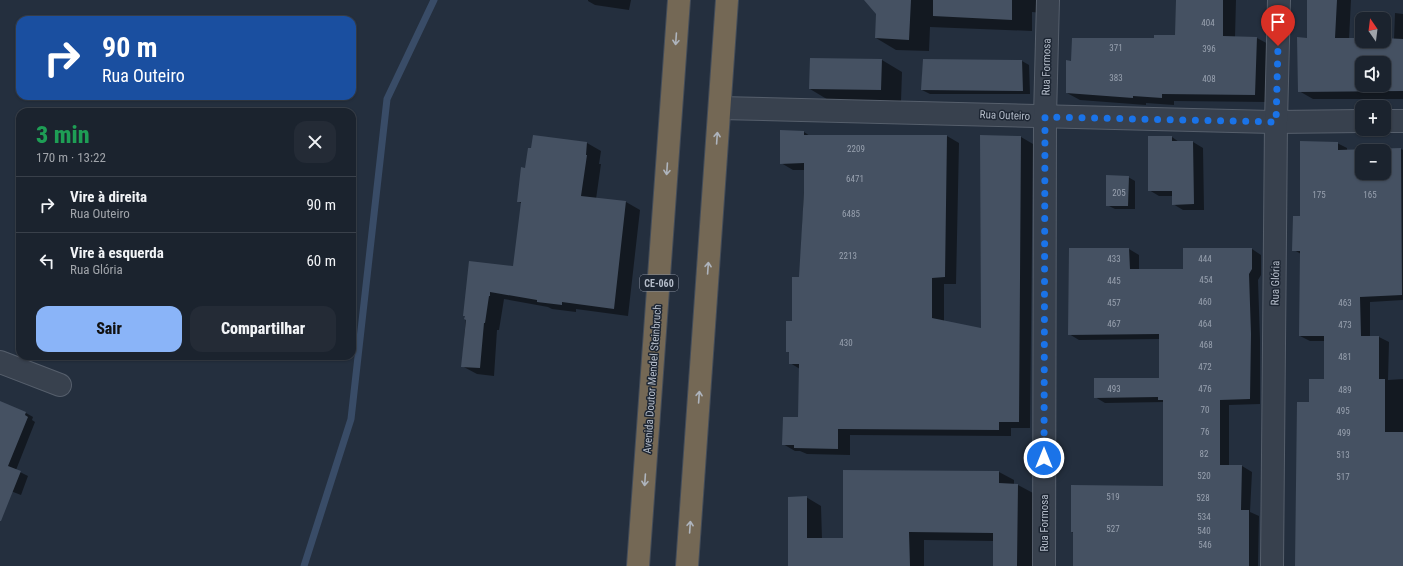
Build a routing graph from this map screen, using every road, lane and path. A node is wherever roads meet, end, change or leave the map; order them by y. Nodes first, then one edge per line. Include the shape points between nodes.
1 (679, 0) edge
2 (727, 0) edge
3 (1048, 0) edge
4 (1279, 0) edge
5 (720, 108) junction
6 (1045, 117) junction
7 (1355, 121) edge
8 (1391, 121) edge
9 (1403, 121) edge
10 (1276, 122) junction
11 (0, 362) edge
12 (60, 385) dead end
13 (638, 566) edge
14 (687, 566) edge
15 (1044, 566) edge
16 (1272, 566) edge

1 -> 13 highway, Avenida Doutor Mendel Steinbruch / CE-060
2 - 5 highway
3 - 6 street, Rua Formosa
4 - 10 street, Rua Glória
5 - 6 street, Rua Outeiro
14 -> 5 highway
6 - 10 street, Rua Outeiro
6 - 15 street, Rua Formosa
7 - 10 street, Rua Outeiro
8 - 9 street
10 - 16 street, Rua Glória
11 - 12 street

